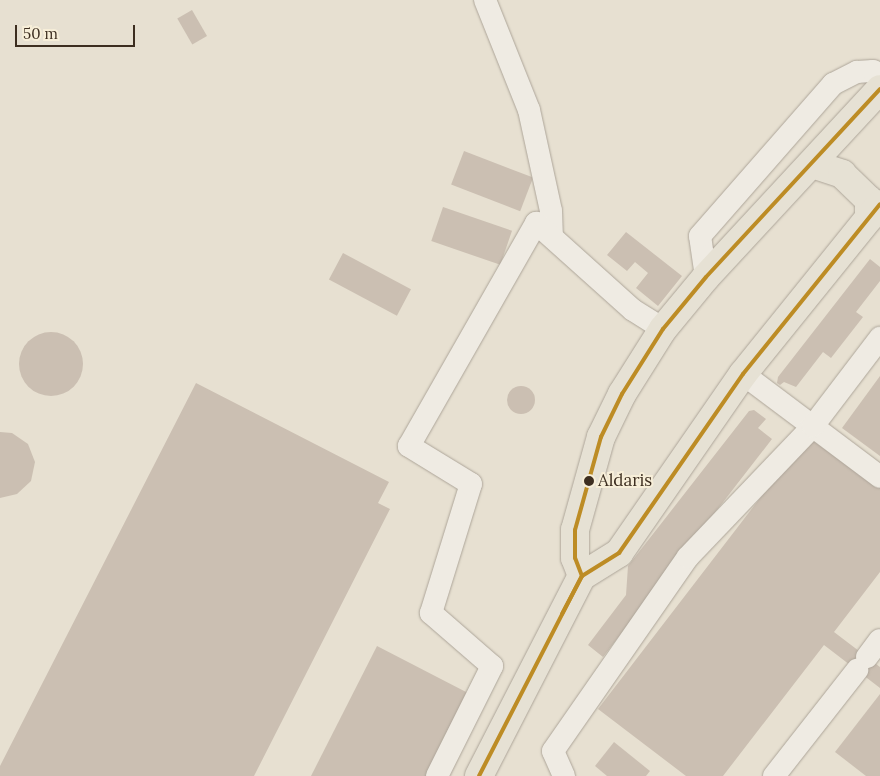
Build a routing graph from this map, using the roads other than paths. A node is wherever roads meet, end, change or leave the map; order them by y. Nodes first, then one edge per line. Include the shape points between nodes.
1 (484, 0) edge
2 (880, 74) edge
3 (880, 89) edge
4 (812, 164) junction
5 (874, 211) edge
6 (552, 235) junction
7 (706, 277) junction
8 (663, 329) junction
9 (880, 338) edge
10 (743, 374) junction
11 (813, 426) junction
12 (880, 476) edge
13 (582, 576) junction
14 (868, 656) edge
15 (436, 776) edge
16 (479, 776) edge
17 (564, 776) edge
18 (774, 776) edge

1 - 6 lane via 529,110 551,211
2 - 7 lane via 857,72 833,84 700,236
3 - 4 main road
4 - 5 main road via 842,174 869,200
4 - 7 main road
5 - 10 main road
6 - 8 lane via 633,310
6 - 15 lane via 536,223 409,446 471,484 431,613 492,666
7 - 8 main road
8 - 13 main road via 622,394 601,437 575,530 575,558
9 - 11 lane
10 - 11 lane
10 - 13 main road via 619,554
11 - 12 lane
11 - 17 lane via 688,557 553,750
13 - 16 main road
14 - 18 lane

